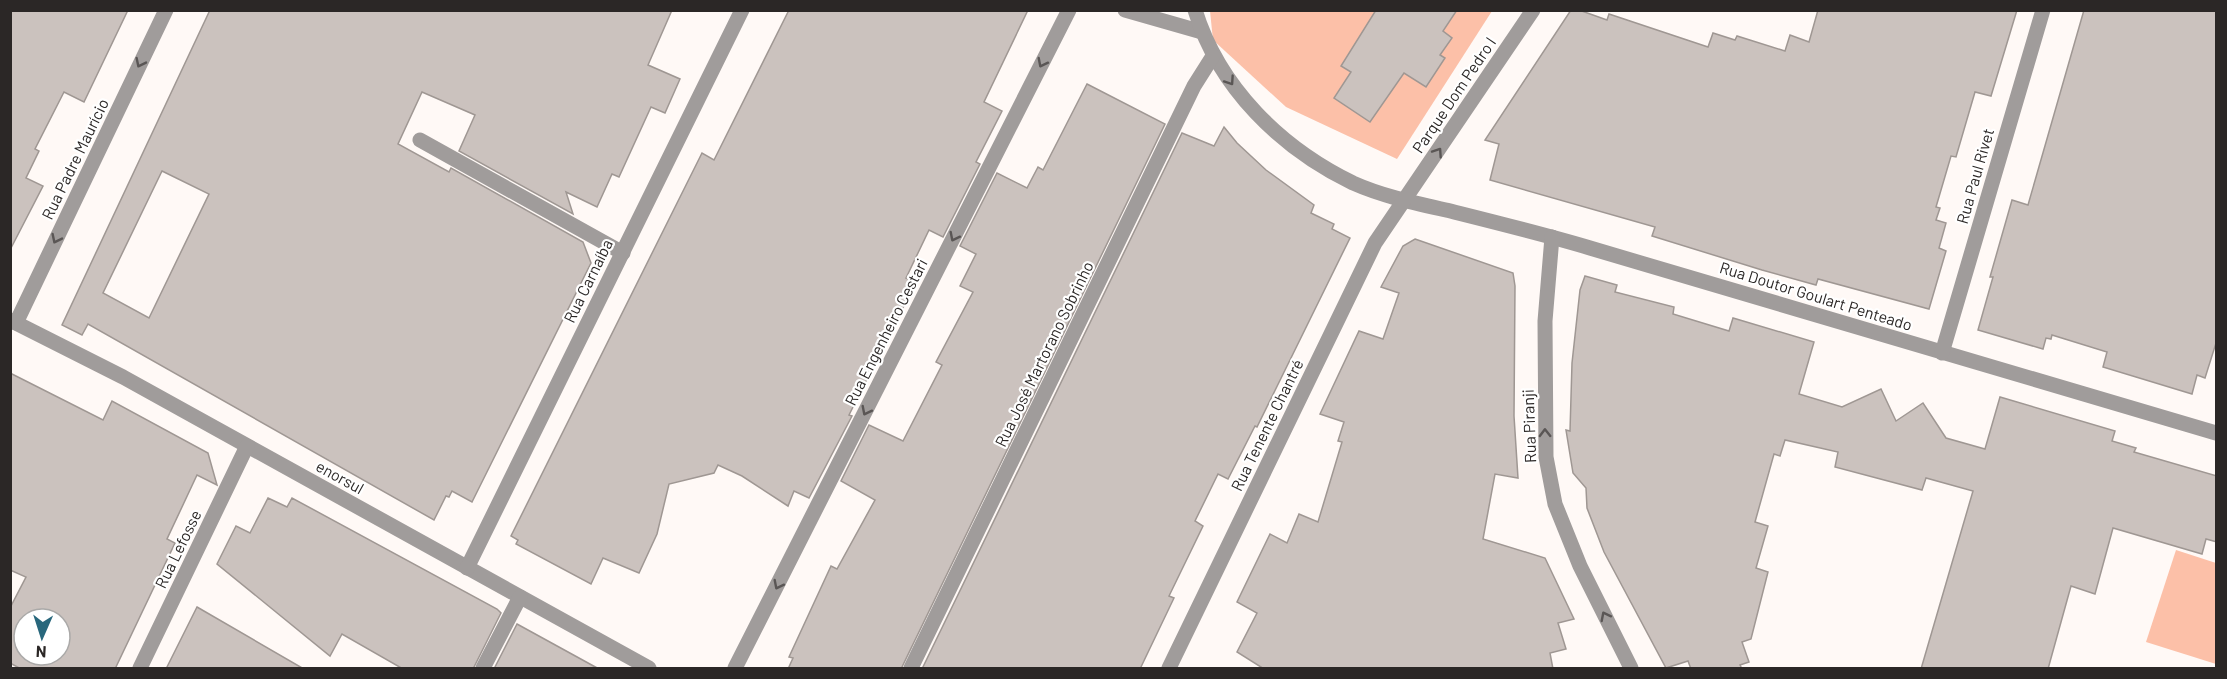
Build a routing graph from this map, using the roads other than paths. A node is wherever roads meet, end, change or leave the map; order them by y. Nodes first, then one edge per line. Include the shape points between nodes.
1 (166, 10) edge
2 (742, 10) edge
3 (1069, 10) edge
4 (1125, 10) edge
5 (1195, 10) edge
6 (1533, 10) edge
7 (2043, 10) edge
8 (1202, 32) junction
9 (1213, 56) junction
10 (420, 140) dead end
11 (1405, 200) junction
12 (1552, 237) junction
13 (623, 253) junction
14 (13, 321) edge
15 (1942, 353) junction
16 (2217, 433) edge
17 (247, 446) junction
18 (467, 568) junction
19 (520, 597) junction
20 (140, 669) edge
21 (483, 669) edge
22 (649, 669) edge
23 (735, 669) edge
24 (911, 669) edge
25 (1169, 669) edge
26 (1631, 669) edge

1 -> 14 street, Rua Padre Maurício
2 - 13 street, Rua Carnaíba
3 -> 23 street, Rua Engenheiro Cestari
4 - 8 street
5 - 8 street, Rua Doutor Goulart Penteado
11 -> 6 street, Parque Dom Pedro I
7 - 15 street, Rua Paul Rivet
8 - 9 street, Rua Doutor Goulart Penteado
9 -> 11 street, Rua Doutor Goulart Penteado via 1265,124 1303,153 1354,183
9 - 24 street, Rua José Martorano Sobrinho via 1194,86
10 - 13 street
11 - 12 street, Rua Doutor Goulart Penteado
11 - 25 street, Rua Tenente Chantré via 1375,243
12 - 15 street, Rua Doutor Goulart Penteado
26 -> 12 street, Rua Piranji via 1580,566 1555,504 1546,457 1545,321
13 - 18 street, Rua Carnaíba
14 - 17 street, enorsul
15 - 16 street, Rua Doutor Goulart Penteado
17 - 18 street, enorsul
17 - 20 street, Rua Lefosse
18 - 19 street, enorsul
19 - 21 street
19 - 22 street, enorsul

